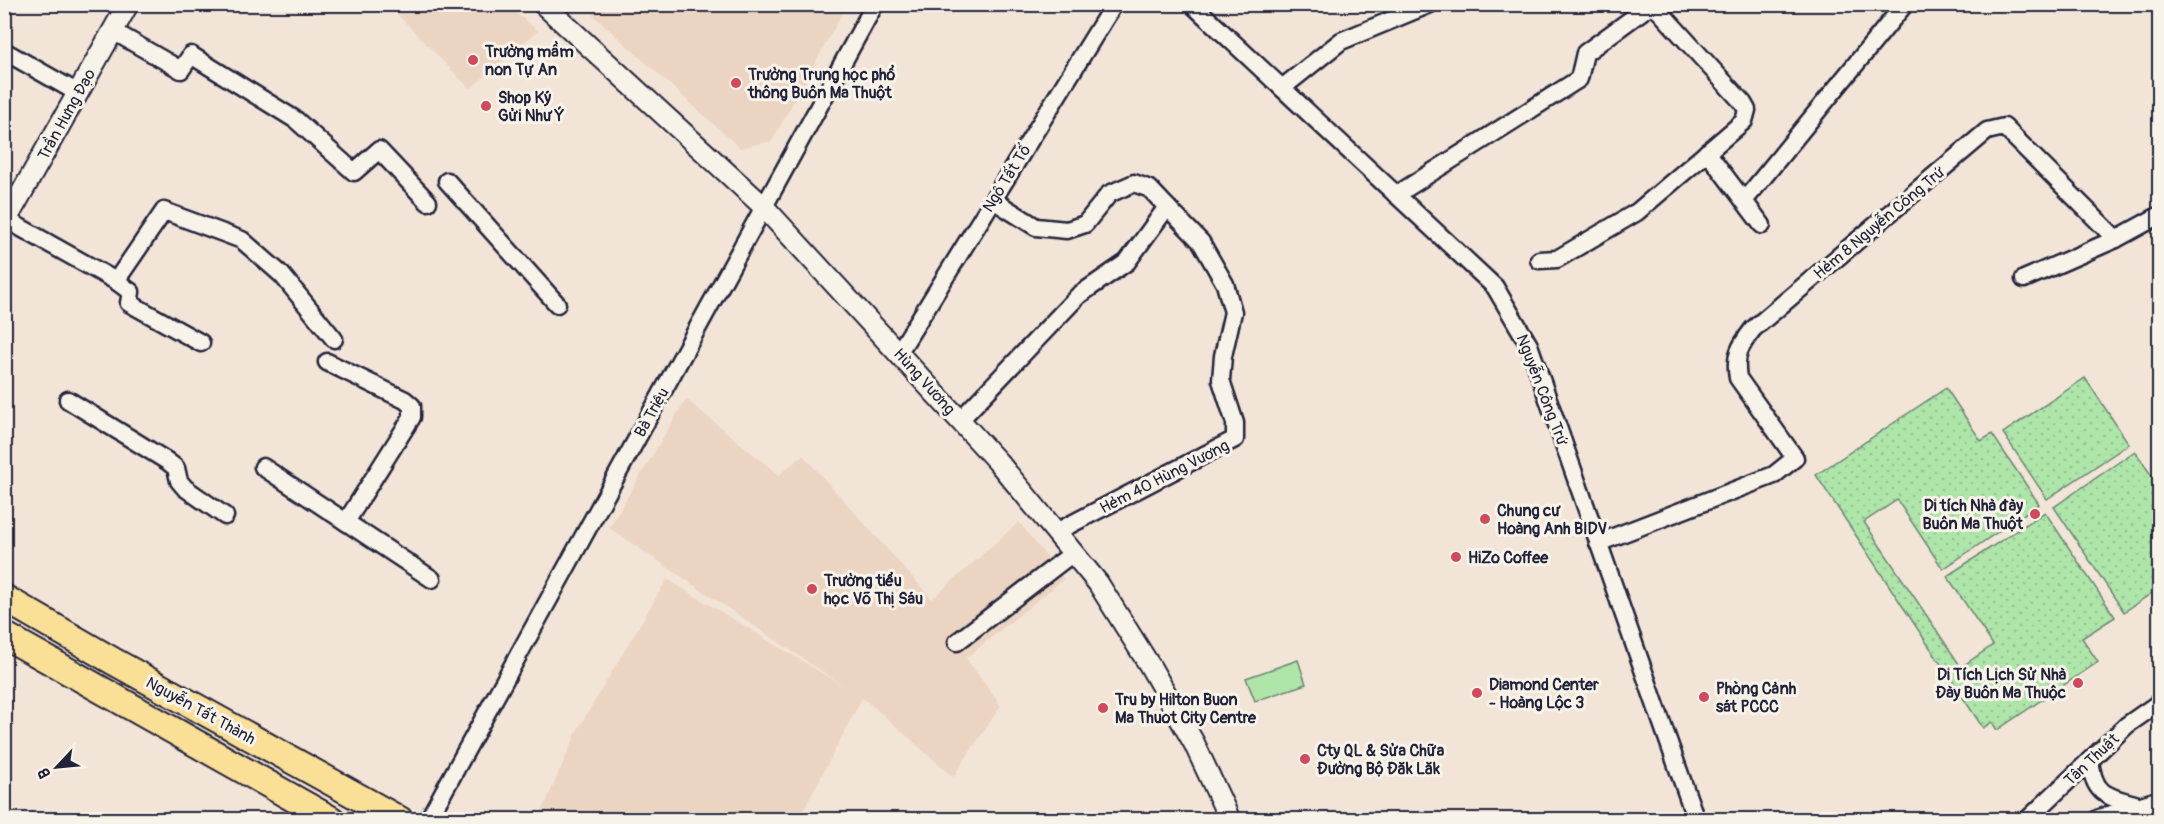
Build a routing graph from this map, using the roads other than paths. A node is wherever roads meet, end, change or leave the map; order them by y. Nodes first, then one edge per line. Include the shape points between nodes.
1 (128, 4) edge
2 (543, 4) edge
3 (875, 4) edge
4 (1114, 4) edge
5 (1192, 4) edge
6 (1430, 4) edge
7 (1653, 4) edge
8 (1904, 5) edge
9 (113, 31) junction
10 (4, 51) edge
11 (1282, 88) junction
12 (78, 93) junction
13 (1707, 152) junction
14 (447, 181) dead end
15 (1396, 195) junction
16 (993, 200) junction
17 (1744, 201) junction
18 (428, 202) dead end
19 (763, 206) junction
20 (1167, 207) junction
21 (2160, 215) edge
22 (6, 222) edge
23 (1762, 225) dead end
24 (2116, 239) junction
25 (1539, 260) dead end
26 (2024, 279) dead end
27 (116, 281) junction
28 (557, 303) dead end
29 (334, 339) dead end
30 (201, 343) dead end
31 (899, 352) junction
32 (327, 362) dead end
33 (68, 400) dead end
34 (960, 420) junction
35 (263, 467) dead end
36 (225, 516) dead end
37 (346, 522) junction
38 (1056, 532) junction
39 (1598, 543) junction
40 (1073, 553) junction
41 (432, 579) dead end
42 (4, 598) edge
43 (4, 634) edge
44 (957, 642) dead end
45 (2160, 702) edge
46 (2090, 760) junction
47 (2150, 804) edge
48 (332, 819) edge
49 (400, 819) edge
50 (428, 819) edge
51 (1230, 819) edge
52 (1696, 819) edge
53 (2026, 819) edge
54 (2099, 819) edge

1 - 9 street, Trần Hưng Đạo
2 - 19 street, Hùng Vương
3 - 19 street, Bà Triệu
4 - 16 street, Ngô Tất Tố
5 - 11 street, Nguyễn Công Trứ
6 - 11 street via 1341,41
7 - 13 street via 1747,110 1744,121
7 - 15 street via 1585,53 1579,79
8 - 17 street
9 - 12 street, Trần Hưng Đạo
9 - 18 street via 181,70 191,55 296,120 354,172 379,150
10 - 12 street
11 - 15 street, Nguyễn Công Trứ
12 - 22 street, Trần Hưng Đạo
13 - 17 street
13 - 25 street via 1637,212 1557,260
14 - 28 street
15 - 39 street, Nguyễn Công Trứ via 1495,287 1516,323 1528,345
16 - 20 street via 1036,226 1067,230 1085,224 1109,194 1134,183 1150,189
16 - 31 street, Ngô Tất Tố
17 - 23 street
19 - 31 street, Hùng Vương
19 - 50 street, Bà Triệu
20 - 34 street via 1127,262 1079,295
20 - 38 street, Hẻm 40 Hùng Vương via 1201,242 1225,284 1233,312 1221,380 1235,423 1235,439
21 - 24 street
22 - 27 street
24 - 26 street
24 - 39 street, Hẻm 8 Nguyễn Công Trứ via 2004,127 1987,131 1754,329 1743,343 1735,363 1738,378 1795,458 1774,475
27 - 29 street via 164,211 242,240 282,275
27 - 30 street via 131,292 129,303
31 - 34 street, Hùng Vương
32 - 37 street via 412,406 412,417
33 - 36 street via 167,461 176,468 185,489
34 - 38 street, Hùng Vương
35 - 37 street
37 - 41 street
38 - 40 street, Hùng Vương
39 - 52 street, Nguyễn Công Trứ
40 - 44 street
40 - 51 street, Hùng Vương via 1098,583 1150,666 1194,743
42 - 49 main road, Nguyễn Tất Thành
43 - 48 main road, Nguyễn Tất Thành
45 - 46 street, Tân Thuật via 2127,725
46 - 47 street via 2099,791
46 - 53 street, Tân Thuật
47 - 54 street

